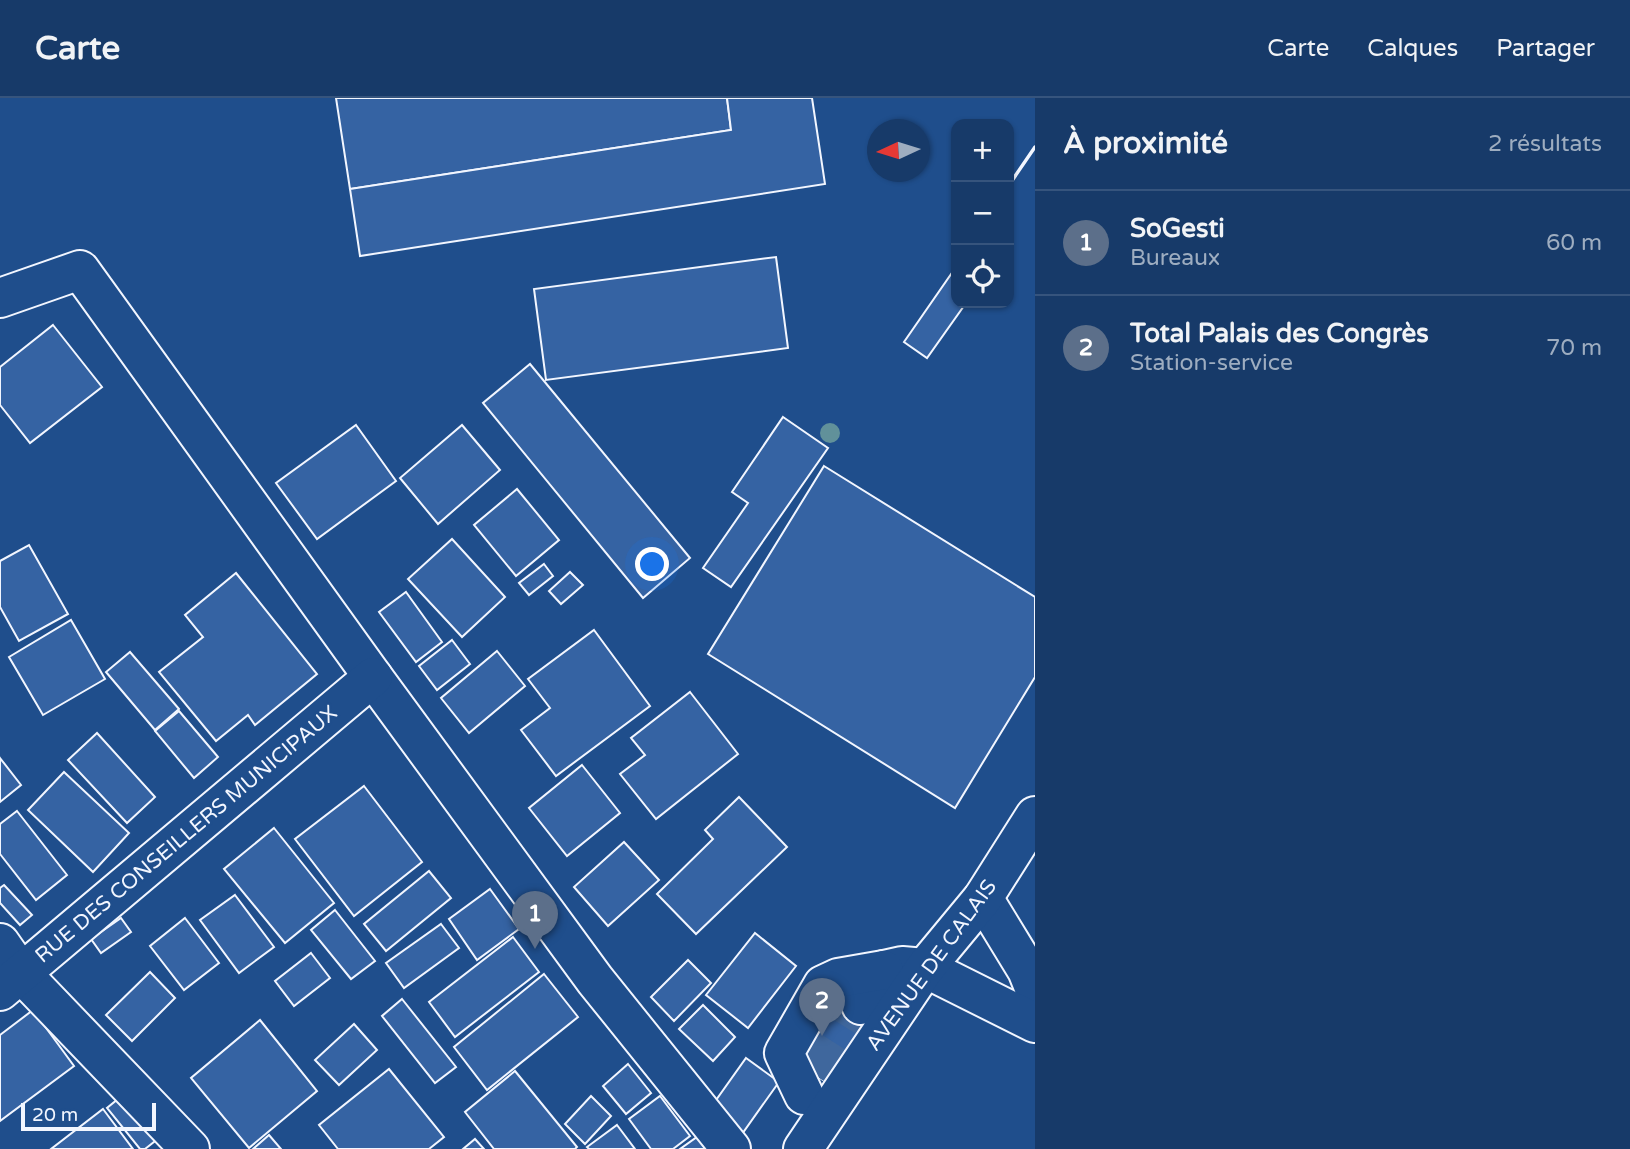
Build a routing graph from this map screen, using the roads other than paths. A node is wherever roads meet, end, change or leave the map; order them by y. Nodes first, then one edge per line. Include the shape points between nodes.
1 (0, 298) edge
2 (373, 677) junction
3 (1035, 816) edge
4 (983, 898) junction
5 (904, 968) junction
6 (7, 969) edge
7 (1032, 977) edge
8 (861, 1004) tunnel mouth
9 (1035, 1023) edge
10 (815, 1096) junction
11 (190, 1149) edge
12 (731, 1149) edge
13 (803, 1149) edge

1 - 2 street via 80,270
2 - 6 street, RUE DES CONSEILLERS MUNICIPAUX
2 - 12 street via 595,980
3 - 4 street, AVENUE DE CALAIS
4 - 5 street, AVENUE DE CALAIS
4 - 7 street
5 - 8 street
5 - 9 street
5 - 10 street, AVENUE DE CALAIS
5 - 10 street via 838,978 823,985 784,1054
6 - 11 street
10 - 13 street, AVENUE DE CALAIS

